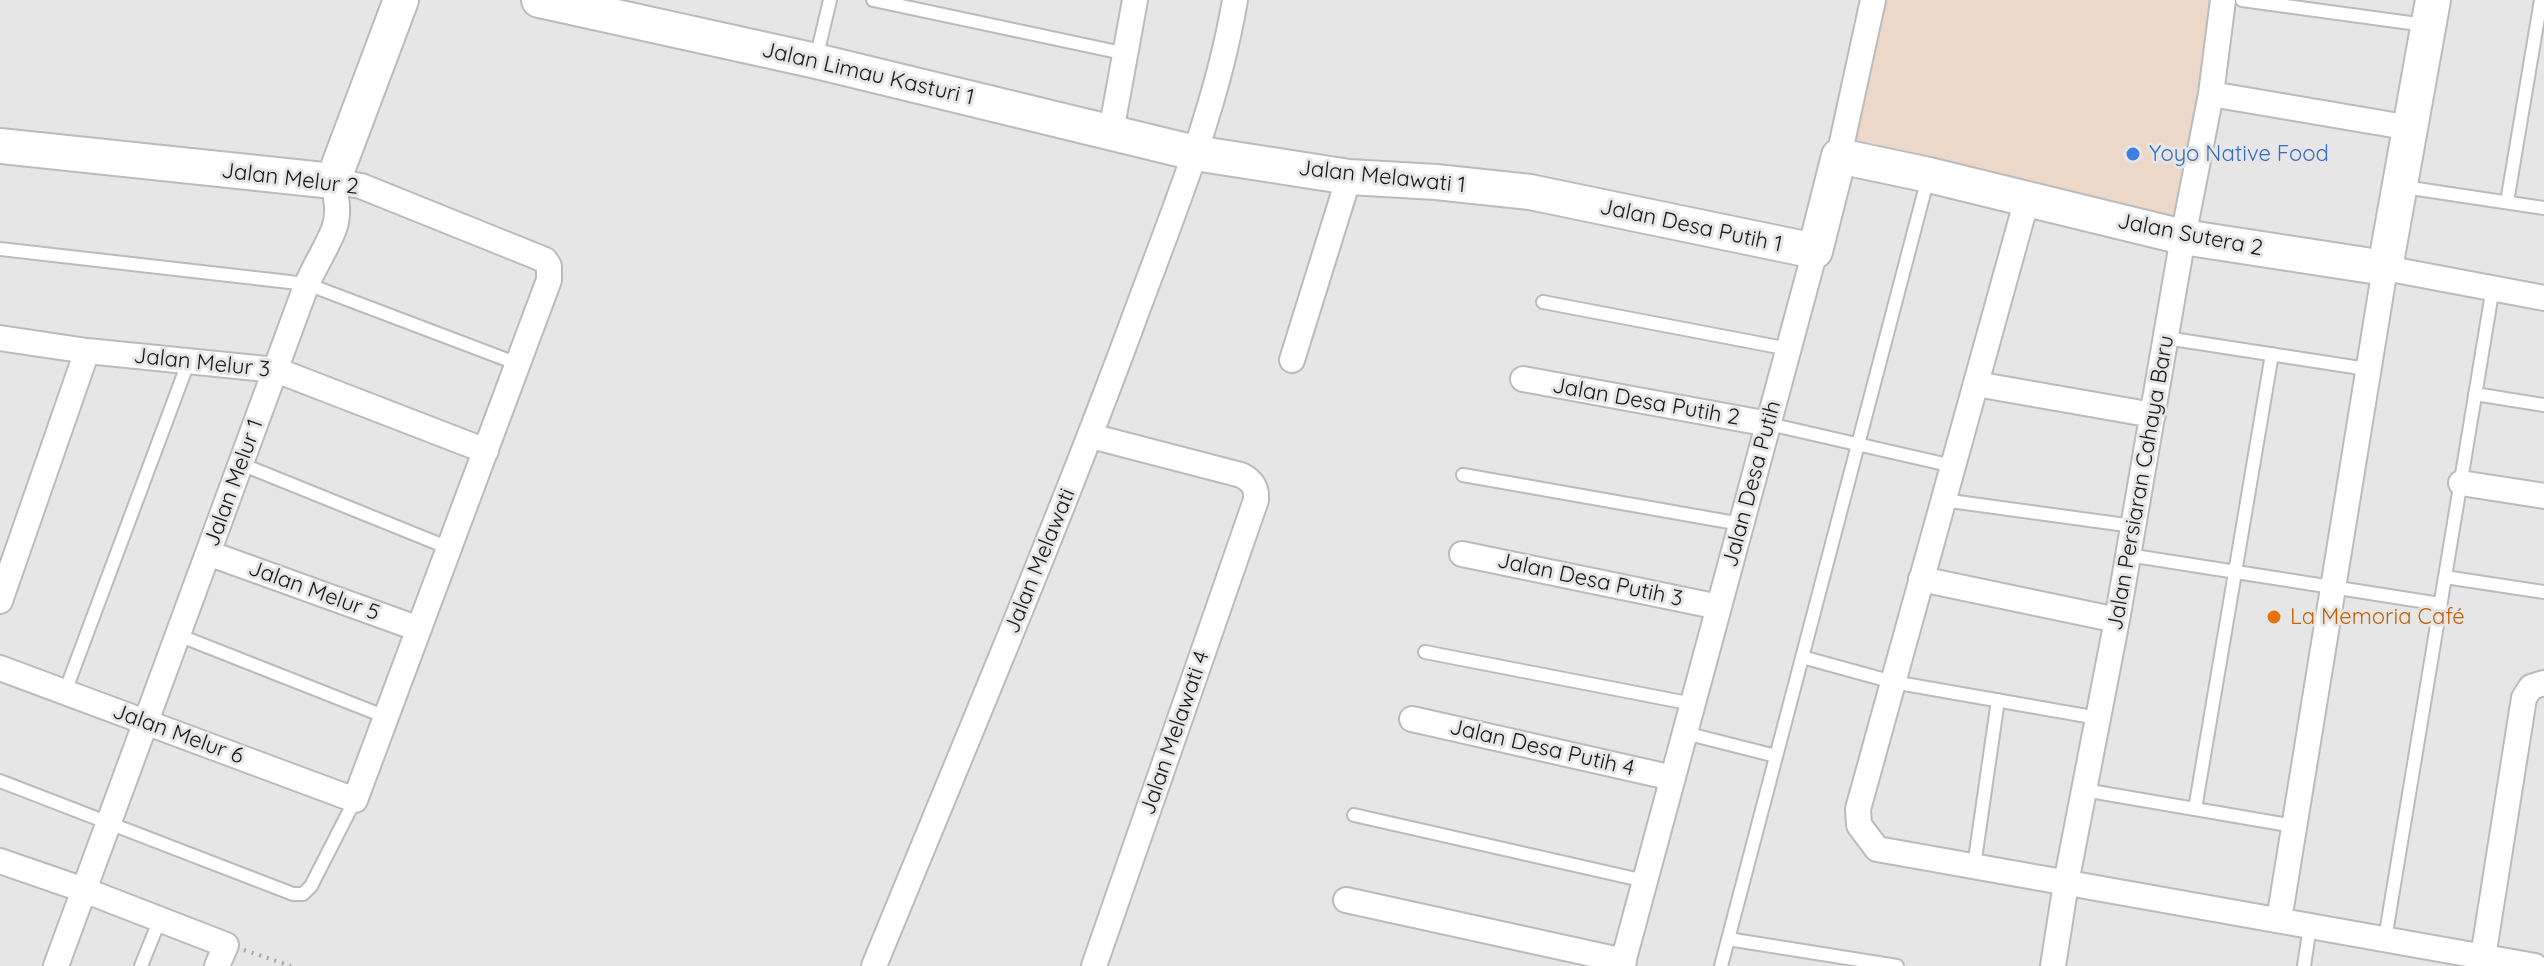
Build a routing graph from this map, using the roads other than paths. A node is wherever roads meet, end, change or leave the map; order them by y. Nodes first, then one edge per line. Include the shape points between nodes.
1 (401, 0) edge
2 (539, 0) edge
3 (830, 0) edge
4 (873, 0) edge
5 (1135, 0) edge
6 (1235, 0) edge
7 (1873, 0) edge
8 (2223, 0) edge
9 (2242, 0) edge
10 (2329, 6) edge
11 (2541, 7) edge
12 (2431, 13) edge
13 (1127, 54) junction
14 (816, 61) junction
15 (2211, 94) junction
16 (2411, 128) junction
17 (1111, 132) junction
18 (0, 146) edge
19 (1195, 153) junction
20 (1839, 156) junction
21 (1929, 175) junction
22 (1349, 177) junction
23 (333, 181) junction
24 (2401, 186) junction
25 (2027, 199) junction
26 (1568, 201) joint
27 (2507, 202) junction
28 (2544, 208) edge
29 (2183, 237) junction
30 (0, 249) edge
31 (1815, 251) junction
32 (2385, 268) junction
33 (307, 284) junction
34 (2493, 287) junction
35 (2544, 298) edge
36 (1543, 302) dead end
37 (0, 338) edge
38 (2166, 338) junction
39 (1789, 349) junction
40 (87, 351) junction
41 (2272, 354) junction
42 (1292, 360) dead end
43 (188, 363) junction
44 (518, 364) junction
45 (2367, 369) junction
46 (276, 370) junction
47 (1523, 379) dead end
48 (1976, 384) junction
49 (2475, 394) junction
50 (2544, 405) edge
51 (2153, 415) junction
52 (1769, 424) junction
53 (1091, 436) junction
54 (1857, 445) junction
55 (486, 451) junction
56 (241, 464) junction
57 (1953, 466) junction
58 (1463, 475) dead end
59 (2461, 483) junction
60 (2544, 496) edge
61 (1943, 500) junction
62 (1741, 524) junction
63 (2133, 526) junction
64 (449, 548) junction
65 (208, 553) junction
66 (1462, 554) dead end
67 (2128, 555) junction
68 (2236, 573) junction
69 (2445, 577) junction
70 (1921, 579) junction
71 (2332, 588) junction
72 (2544, 592) edge
73 (0, 601) edge
74 (2440, 604) junction
75 (1719, 607) junction
76 (2117, 620) junction
77 (419, 629) junction
78 (178, 635) junction
79 (1425, 652) dead end
80 (1802, 657) junction
81 (0, 668) edge
82 (1893, 682) junction
83 (2544, 683) edge
84 (65, 692) junction
85 (1998, 700) junction
86 (1693, 704) junction
87 (386, 717) junction
88 (2098, 718) junction
89 (1412, 719) dead end
90 (146, 722) junction
91 (1685, 733) junction
92 (1776, 756) junction
93 (1673, 778) junction
94 (0, 781) edge
95 (2084, 790) junction
96 (355, 800) junction
97 (2195, 809) junction
98 (1354, 815) dead end
99 (110, 821) junction
100 (2294, 826) junction
101 (0, 861) edge
102 (1974, 866) junction
103 (1645, 881) junction
104 (2066, 883) junction
105 (84, 890) junction
106 (1346, 900) dead end
107 (160, 919) junction
108 (2279, 920) junction
109 (2310, 926) junction
110 (1728, 939) junction
111 (2385, 939) junction
112 (221, 955) edge
113 (2483, 957) junction
114 (1623, 964) edge
115 (56, 966) edge
116 (141, 966) edge
117 (874, 966) edge
118 (1094, 966) edge
119 (1721, 966) edge
120 (1897, 966) edge
121 (2053, 966) edge
122 (2304, 966) edge
123 (2535, 966) edge

1 - 23 street, Jalan Melur 1
2 - 14 street, Jalan Limau Kasturi 1
3 - 14 lane
4 - 13 lane
5 - 13 street
6 - 19 street, Jalan Melawati
7 - 20 street, Jalan Desa Putih
8 - 15 street, Jalan Persiaran Cahaya Baru
9 - 10 lane
10 - 12 lane
11 - 27 lane
12 - 16 street
13 - 17 street
14 - 17 street, Jalan Limau Kasturi 1
15 - 16 street
15 - 29 street, Jalan Persiaran Cahaya Baru
16 - 24 street
17 - 19 street, Jalan Limau Kasturi 1
18 - 23 street, Jalan Melur 2
19 - 22 street, Jalan Melawati 1
19 - 53 street, Jalan Melawati
20 - 21 street, Jalan Sutera 2
20 - 31 street, Jalan Desa Putih
21 - 25 street, Jalan Sutera 2
21 - 54 lane
22 - 26 street, Jalan Melawati 1 via 1484,186
22 - 42 street
23 - 33 street, Jalan Melur 1 via 334,229
23 - 44 street, Jalan Melur 2 via 361,186 538,256 549,266 549,280
24 - 27 lane
24 - 32 street
25 - 29 street, Jalan Sutera 2
25 - 48 street
26 - 31 street, Jalan Desa Putih 1
27 - 28 lane
29 - 32 street, Jalan Sutera 2
29 - 38 street, Jalan Persiaran Cahaya Baru
30 - 33 lane
31 - 39 street, Jalan Desa Putih
32 - 34 street, Jalan Sutera 2
32 - 45 street
33 - 44 lane
33 - 46 street, Jalan Melur 1
34 - 35 street, Jalan Sutera 2
34 - 49 lane
36 - 39 lane
37 - 40 street, Jalan Melur 3
38 - 41 lane
38 - 51 street, Jalan Persiaran Cahaya Baru
39 - 52 street, Jalan Desa Putih
40 - 43 street, Jalan Melur 3
40 - 73 street
41 - 45 lane
41 - 68 lane
43 - 46 street, Jalan Melur 3
43 - 84 lane
44 - 55 street
45 - 71 street
46 - 55 street, Jalan Melur 3
46 - 56 street, Jalan Melur 1
47 - 52 street, Jalan Desa Putih 2
48 - 51 street
48 - 57 street
49 - 50 lane
49 - 59 lane
51 - 63 street, Jalan Persiaran Cahaya Baru
52 - 54 lane
52 - 62 street, Jalan Desa Putih
53 - 117 street, Jalan Melawati
53 - 118 street, Jalan Melawati 4 via 1241,475 1254,485 1256,500
54 - 57 lane
54 - 80 lane
55 - 64 street
56 - 64 lane
56 - 65 street, Jalan Melur 1
57 - 61 street
58 - 62 lane
59 - 60 street
59 - 69 lane
61 - 63 lane
61 - 70 street
62 - 75 street, Jalan Desa Putih
63 - 67 street, Jalan Persiaran Cahaya Baru
64 - 77 street
65 - 77 street, Jalan Melur 5
65 - 78 street, Jalan Melur 1
66 - 75 street, Jalan Desa Putih 3
67 - 68 lane
67 - 76 street, Jalan Persiaran Cahaya Baru
68 - 71 lane
68 - 97 lane
69 - 72 lane
69 - 74 lane
70 - 76 street
70 - 82 street
71 - 74 lane
71 - 100 street
74 - 111 lane
75 - 86 street, Jalan Desa Putih
76 - 88 street, Jalan Persiaran Cahaya Baru
77 - 87 street
78 - 87 lane
78 - 90 street, Jalan Melur 1
79 - 86 lane
80 - 82 lane
80 - 92 lane
81 - 84 street, Jalan Melur 6
82 - 85 lane
82 - 102 street via 1858,809 1859,825 1877,849
83 - 113 street via 2531,687 2524,698
84 - 90 street, Jalan Melur 6
85 - 88 lane
85 - 102 lane
86 - 91 street, Jalan Desa Putih
87 - 96 street
88 - 95 street, Jalan Persiaran Cahaya Baru
89 - 93 street, Jalan Desa Putih 4
90 - 96 street, Jalan Melur 6
90 - 99 street, Jalan Melur 1
91 - 92 lane
91 - 93 street, Jalan Desa Putih
92 - 110 lane
93 - 103 street, Jalan Desa Putih
94 - 99 lane
95 - 97 lane
95 - 104 street, Jalan Persiaran Cahaya Baru
96 - 99 lane via 303,894
97 - 100 lane
98 - 103 lane
99 - 105 street, Jalan Melur 1
100 - 108 street
101 - 105 street
102 - 104 street
103 - 114 street, Jalan Desa Putih
104 - 108 street
104 - 121 street, Jalan Persiaran Cahaya Baru
105 - 107 street
105 - 115 street, Jalan Melur 1
106 - 114 street
107 - 112 street
107 - 116 lane
108 - 109 street
109 - 111 street
109 - 122 lane
110 - 119 lane
110 - 120 lane
111 - 113 street
113 - 123 street

